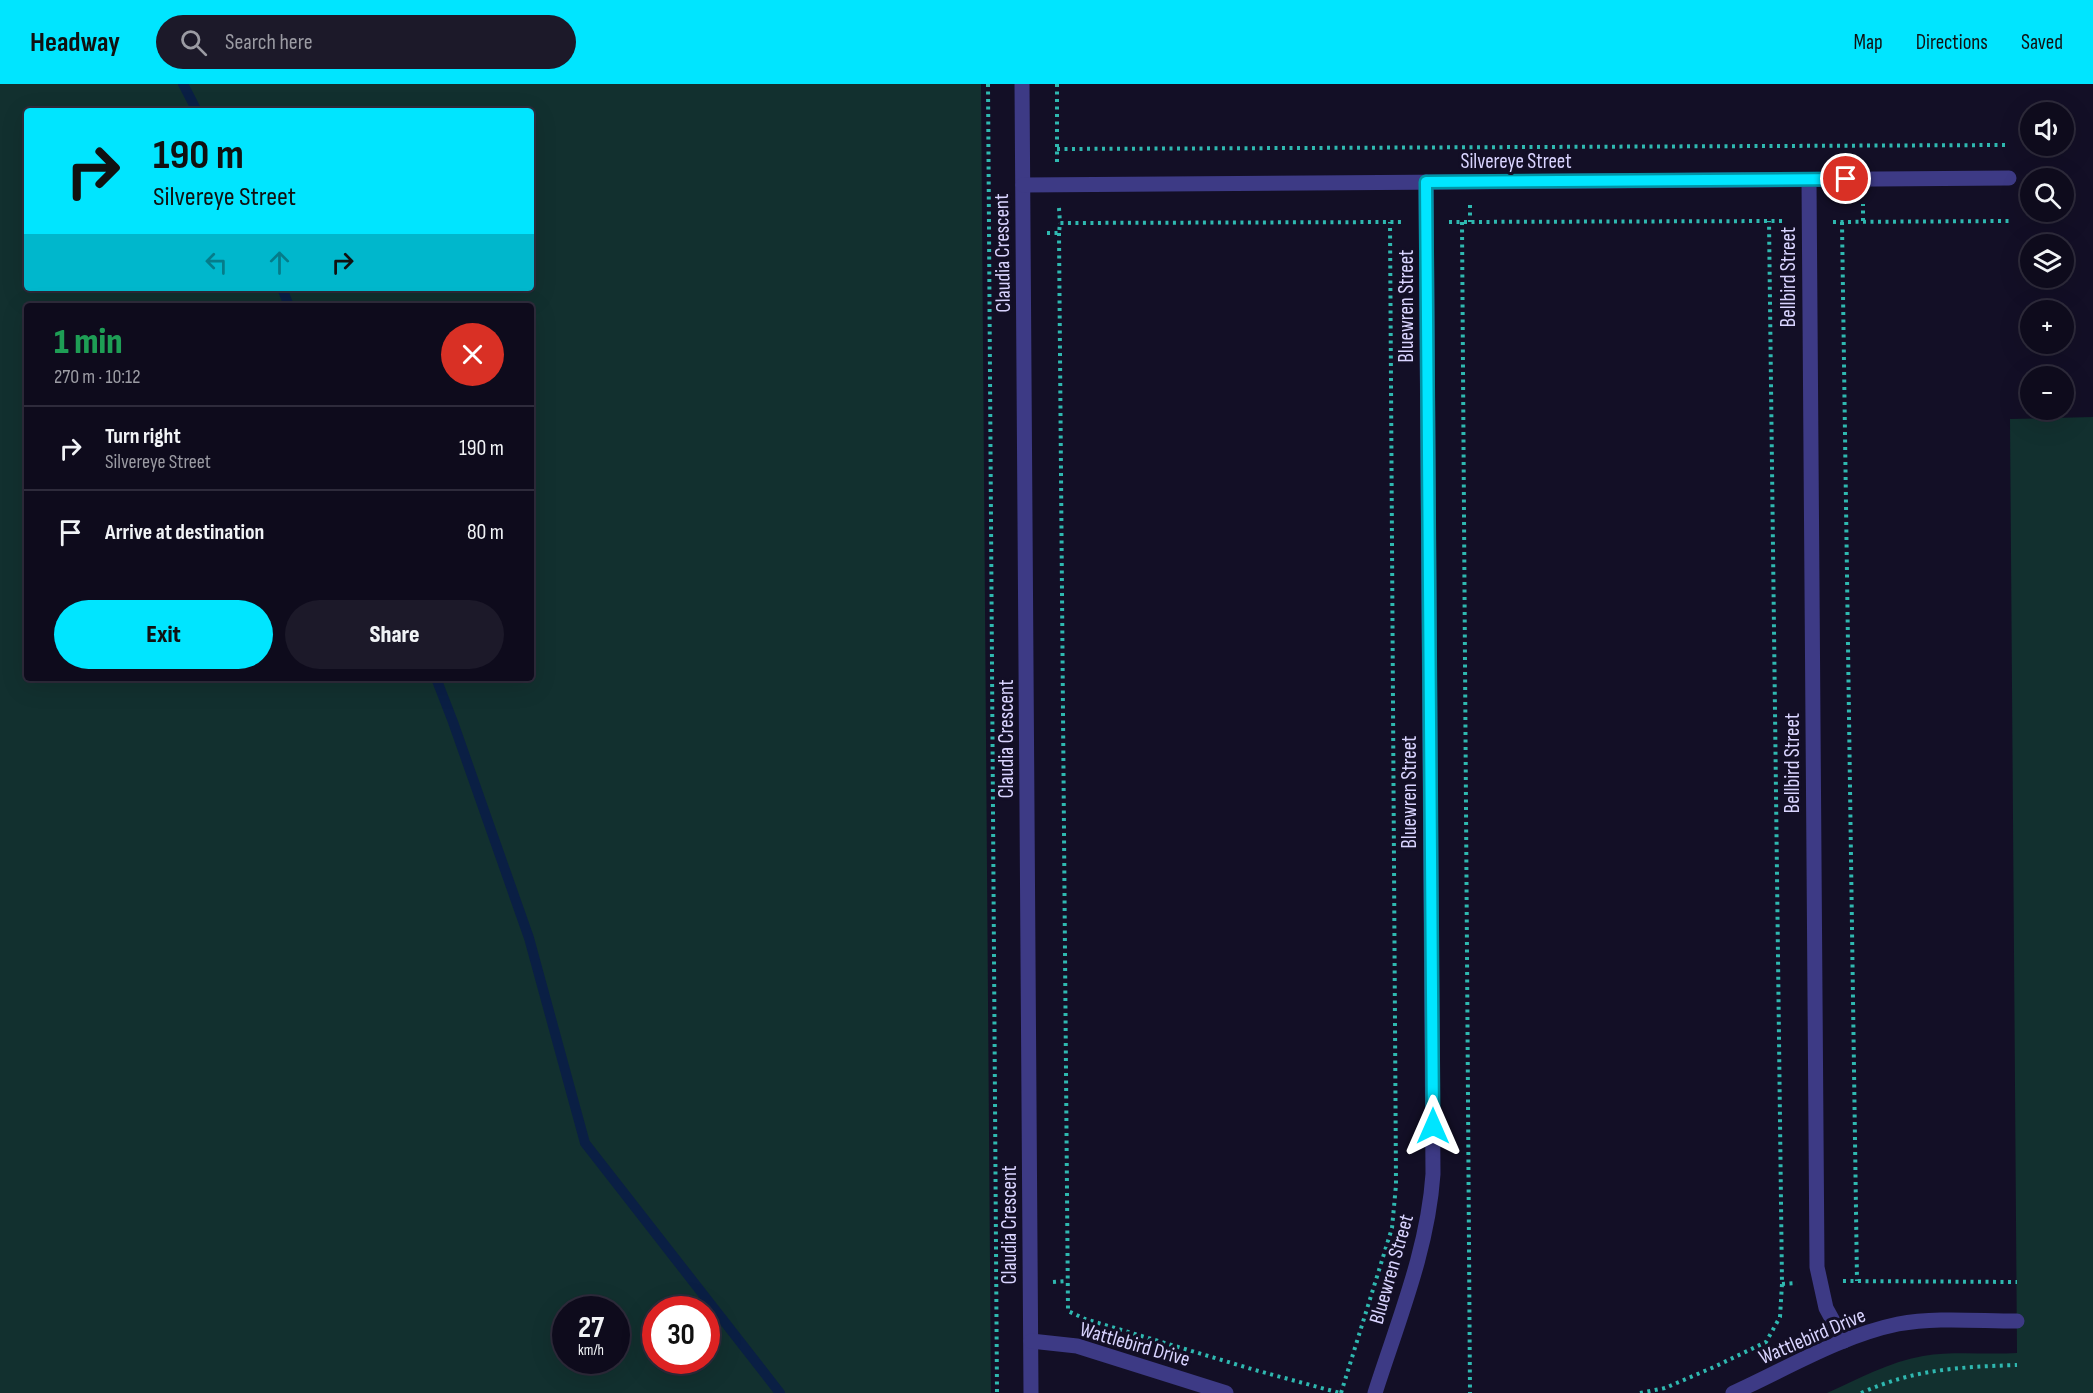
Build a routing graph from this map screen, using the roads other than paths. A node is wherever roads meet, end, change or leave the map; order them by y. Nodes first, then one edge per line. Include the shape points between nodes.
1 (1022, 84) edge
2 (2009, 178) dead end
3 (1809, 180) junction
4 (1426, 182) junction
5 (1023, 185) junction
6 (2017, 1321) dead end
7 (1031, 1341) junction
8 (1844, 1341) junction
9 (1031, 1393) edge
10 (1226, 1393) edge
11 (1375, 1393) edge
12 (1733, 1393) edge

1 - 5 street, Claudia Crescent
2 - 3 street, Silvereye Street
3 - 4 street, Silvereye Street
3 - 8 street, Bellbird Street via 1816,1255 1826,1308
4 - 5 street, Silvereye Street
4 - 11 street, Bluewren Street via 1433,1174 1424,1240
5 - 7 street, Claudia Crescent
6 - 8 street, Wattlebird Drive via 1932,1320 1898,1324
7 - 9 street, Claudia Crescent
7 - 10 street, Wattlebird Drive via 1077,1346
8 - 12 street, Wattlebird Drive

